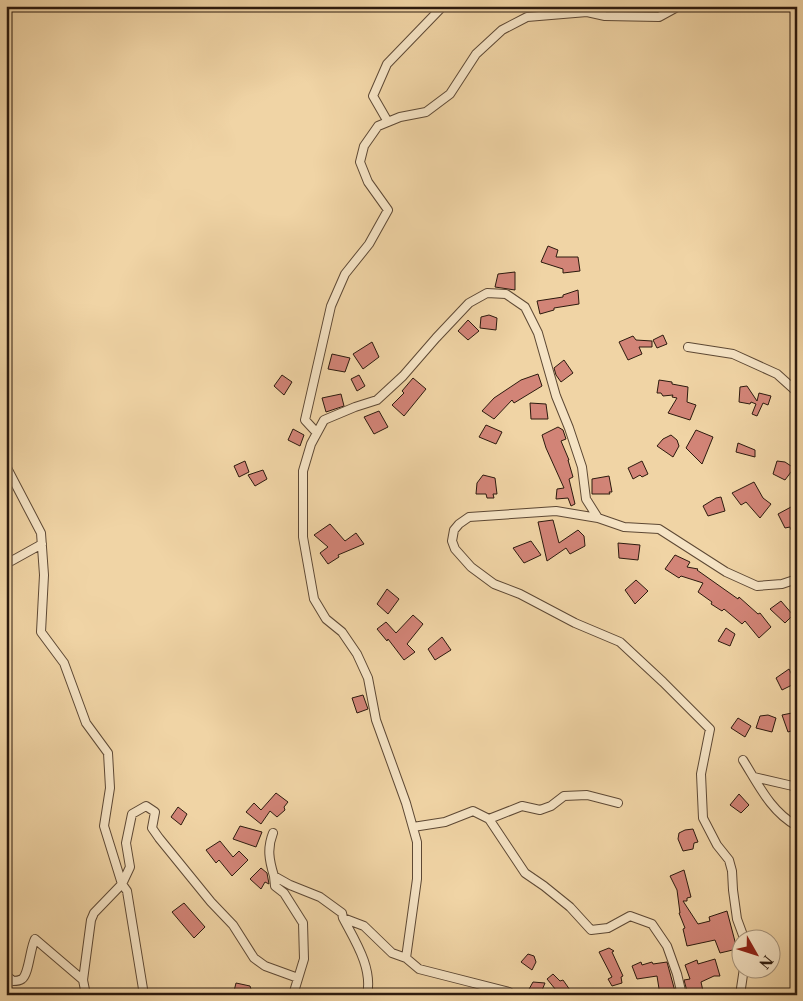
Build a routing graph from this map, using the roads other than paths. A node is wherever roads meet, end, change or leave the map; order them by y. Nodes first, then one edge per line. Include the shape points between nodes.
1 (443, 6) edge
2 (679, 6) edge
3 (388, 122) junction
4 (688, 348) dead end
5 (797, 392) edge
6 (317, 433) junction
7 (6, 466) edge
8 (598, 518) junction
9 (42, 544) junction
10 (6, 564) edge
11 (797, 579) edge
12 (743, 760) dead end
13 (754, 777) junction
14 (797, 787) edge
15 (618, 803) dead end
16 (488, 819) junction
17 (797, 826) edge
18 (413, 827) junction
19 (273, 833) dead end
20 (274, 876) junction
21 (122, 884) junction
22 (343, 918) junction
23 (740, 928) edge
24 (406, 958) junction
25 (6, 975) edge
26 (298, 978) junction
27 (743, 978) edge
28 (83, 980) junction
29 (509, 992) dead end
30 (86, 995) edge
31 (144, 995) edge
32 (293, 995) edge
33 (367, 995) edge
34 (682, 995) edge
35 (740, 995) edge

1 - 3 street via 387,64 373,96
2 - 3 street via 659,17 605,16 587,12 527,17 502,30 476,54 450,94 426,112
3 - 6 street via 378,126 364,146 360,162 368,182 388,210 369,244 345,274 331,306 304,420
4 - 5 street via 733,354 778,374
6 - 8 street via 324,420 377,400 469,303 487,293 506,294 524,307 538,333 556,396 582,466 586,499
6 - 18 street via 303,471 303,537 314,599 326,619 342,632 368,678 376,720
7 - 9 street via 41,533
8 - 11 street via 624,527 659,528 726,572 757,586
8 - 23 street via 556,511 469,517 454,530 452,541 454,549 471,567 494,584 620,642 710,730 701,774 703,818 729,860
9 - 10 street
9 - 21 street via 44,575 40,632 64,663 86,722 108,752 110,788 104,826
12 - 13 street
13 - 14 street
13 - 17 street via 785,819
15 - 16 street via 587,795 564,796 540,810 522,806
16 - 18 street via 473,812 444,822
16 - 34 street via 525,873 570,907 591,930 608,928 630,916 652,924 667,946
18 - 24 street via 417,879
19 - 20 street via 269,860
20 - 22 street via 320,897 342,913
20 - 26 street via 275,886 284,893 303,923 304,959
21 - 26 street via 130,867 126,843 132,814 146,806 155,812 152,828 159,838 233,925 254,958 265,966
21 - 28 street via 91,920
21 - 31 street via 127,891
22 - 24 street via 364,926 392,953
22 - 33 street via 360,950 368,976
24 - 29 street via 419,969
25 - 28 street via 13,981 22,979 26,974 34,939
26 - 32 street
27 - 35 street
28 - 30 street

